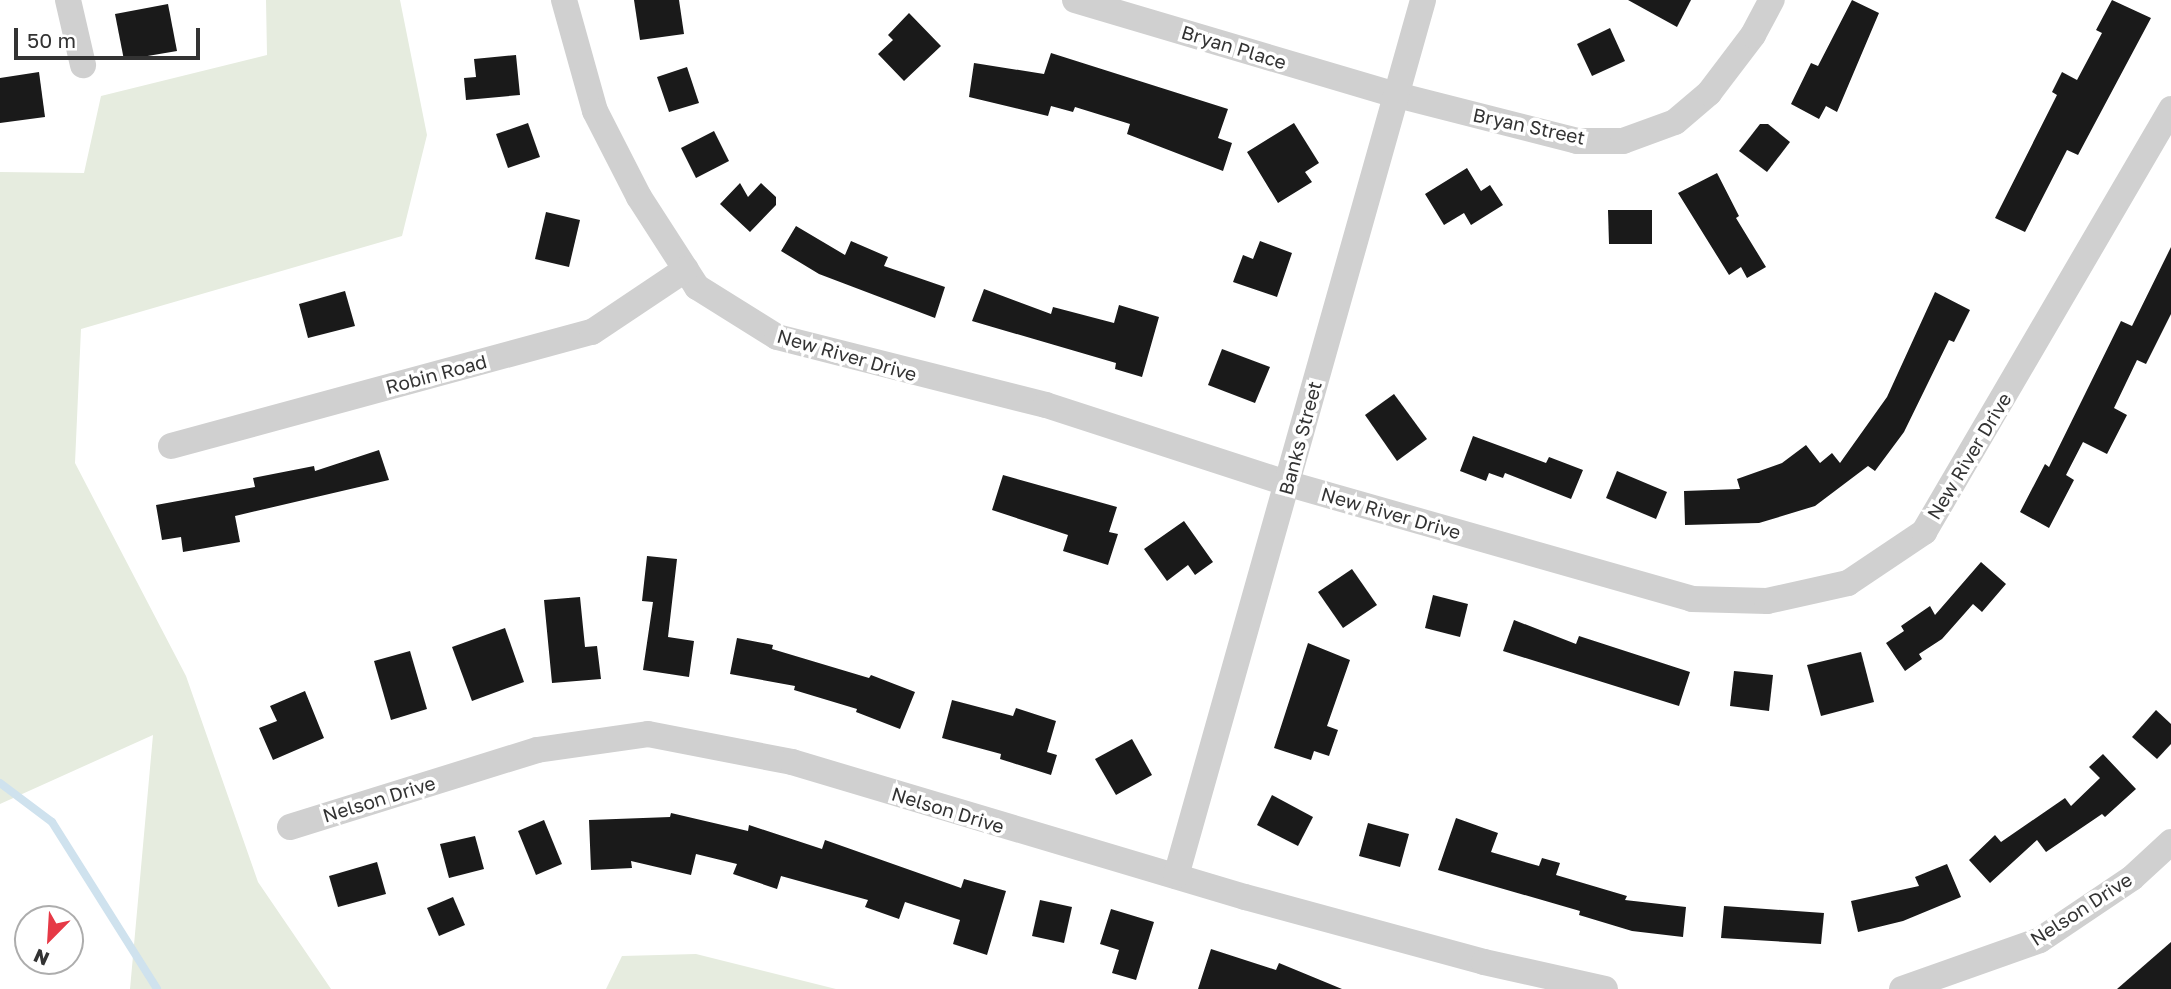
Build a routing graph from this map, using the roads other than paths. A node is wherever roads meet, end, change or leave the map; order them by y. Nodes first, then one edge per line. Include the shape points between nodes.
1 (68, 0) edge
2 (564, 0) edge
3 (1075, 0) edge
4 (1423, 0) edge
5 (1772, 0) edge
6 (83, 65) dead end
7 (1393, 94) junction
8 (2171, 109) edge
9 (686, 269) junction
10 (171, 446) dead end
11 (1289, 484) junction
12 (290, 827) dead end
13 (2171, 842) edge
14 (1176, 876) junction
15 (1605, 989) edge
16 (1902, 989) edge

1 - 6 street
2 - 9 street, New River Drive via 595,111 639,197
3 - 7 street, Bryan Place
4 - 7 street, Banks Street
5 - 7 street, Bryan Street via 1753,35 1709,93 1675,121 1623,141 1577,141
7 - 11 street, Banks Street
8 - 11 street, New River Drive via 1924,532 1848,583 1768,601 1692,599
9 - 10 street, Robin Road via 592,332
9 - 11 street, New River Drive via 698,286 777,337 1046,405
11 - 14 street, Banks Street
12 - 14 street, Nelson Drive via 537,750 648,734 792,762
13 - 16 street, Nelson Drive via 2132,878 2040,940
14 - 15 street, Nelson Drive via 1484,962

